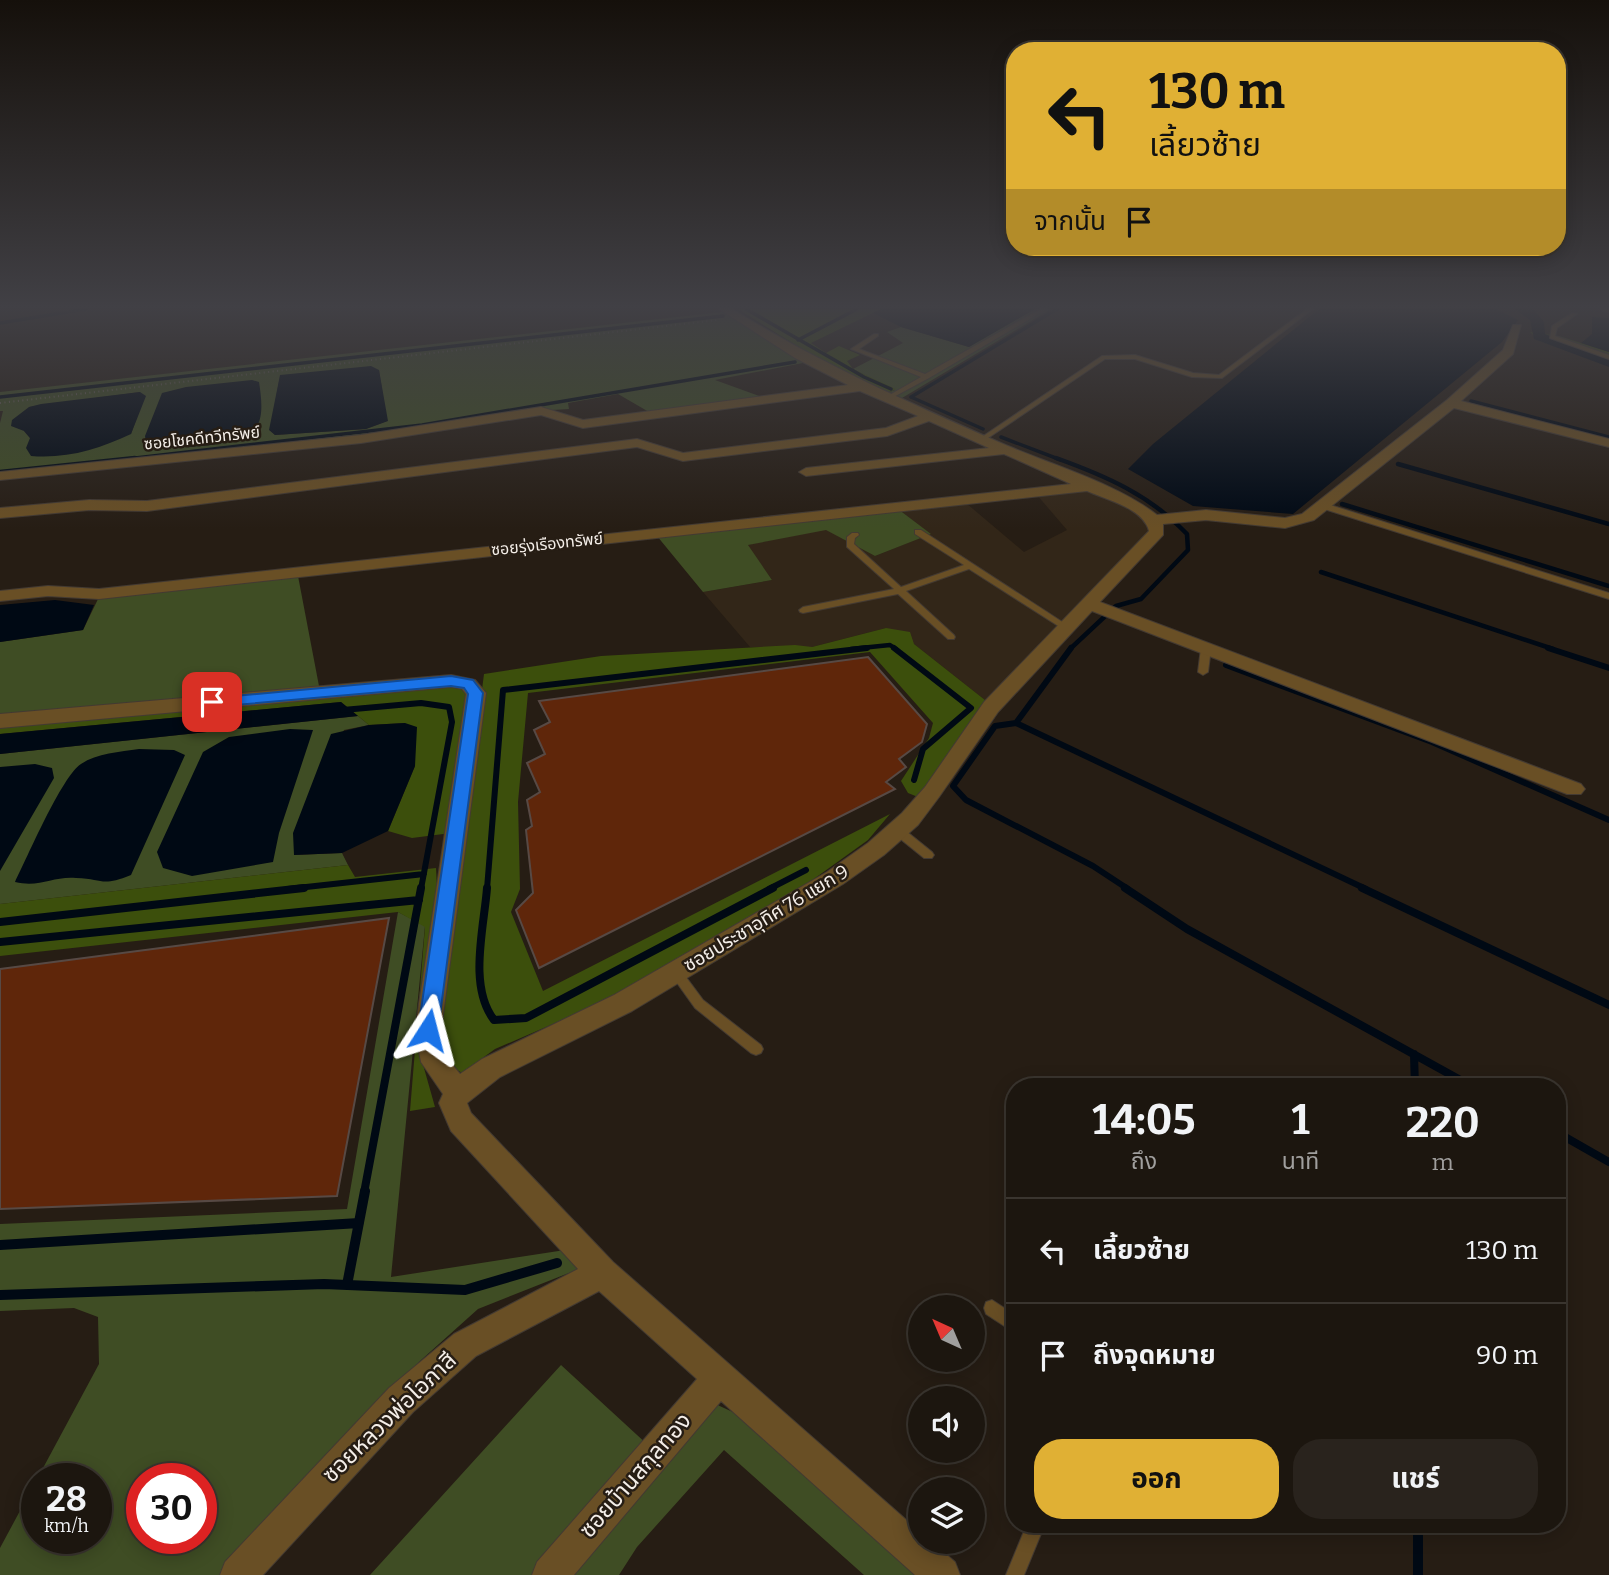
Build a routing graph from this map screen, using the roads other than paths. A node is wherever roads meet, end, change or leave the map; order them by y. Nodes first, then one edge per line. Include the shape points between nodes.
1 (853, 382) edge
2 (918, 382) edge
3 (1066, 382) edge
4 (1474, 382) edge
5 (862, 387) junction
6 (888, 398) junction
7 (1452, 403) junction
8 (929, 416) junction
9 (982, 439) junction
10 (1609, 443) edge
11 (1007, 449) junction
12 (806, 472) dead end
13 (0, 477) edge
14 (1094, 486) junction
15 (1324, 506) junction
16 (0, 513) edge
17 (1154, 520) junction
18 (918, 532) dead end
19 (855, 535) dead end
20 (969, 566) junction
21 (898, 590) junction
22 (0, 596) edge
23 (1609, 596) edge
24 (1090, 604) junction
25 (803, 610) dead end
26 (1066, 627) junction
27 (951, 638) dead end
28 (1206, 648) junction
29 (1203, 672) dead end
30 (0, 722) edge
31 (1574, 789) dead end
32 (897, 830) junction
33 (928, 855) dead end
34 (676, 972) junction
35 (756, 1049) dead end
36 (457, 1091) junction
37 (602, 1273) junction
38 (992, 1308) dead end
39 (1006, 1318) edge
40 (721, 1376) junction
41 (1032, 1533) edge
42 (238, 1575) edge
43 (550, 1575) edge
44 (942, 1575) edge
45 (1015, 1575) edge

1 - 5 street
2 - 6 lane
3 - 9 lane
4 - 7 street
5 - 6 street
5 - 13 street, ซอยโชคดีทวีทรัพย์ via 583,424 541,411 361,439
6 - 8 street
7 - 10 street
7 - 15 street
8 - 9 street
8 - 16 street via 887,432 683,457 637,443 147,506 89,505
9 - 11 street
11 - 12 street
11 - 14 street
14 - 17 street
14 - 22 street, ซอยรุ่งเรืองทรัพย์ via 99,594 48,591
15 - 17 street via 1297,522 1206,515
15 - 23 lane
17 - 24 street, ซอยประชาอุทิศ 76 แยก 9 via 1158,526 1153,539
18 - 20 lane
19 - 21 lane via 850,545
20 - 21 lane
20 - 26 lane
21 - 25 lane
21 - 27 lane
24 - 26 street, ซอยประชาอุทิศ 76 แยก 9
24 - 28 street
26 - 32 street, ซอยประชาอุทิศ 76 แยก 9 via 991,706 932,792
28 - 29 lane
28 - 31 street
30 - 36 street via 451,681 468,684 476,693 428,1030 434,1062
32 - 33 lane
32 - 34 street, ซอยประชาอุทิศ 76 แยก 9 via 835,878
34 - 35 lane via 699,1004
34 - 36 street, ซอยประชาอุทิศ 76 แยก 9 via 491,1068
36 - 37 street via 453,1103 461,1122
37 - 40 street
37 - 42 street, ซอยหลวงพ่อโอภาสี via 464,1345 338,1464
38 - 39 lane
40 - 43 street, ซอยบ้านสกุลทอง
40 - 44 street
41 - 45 lane

